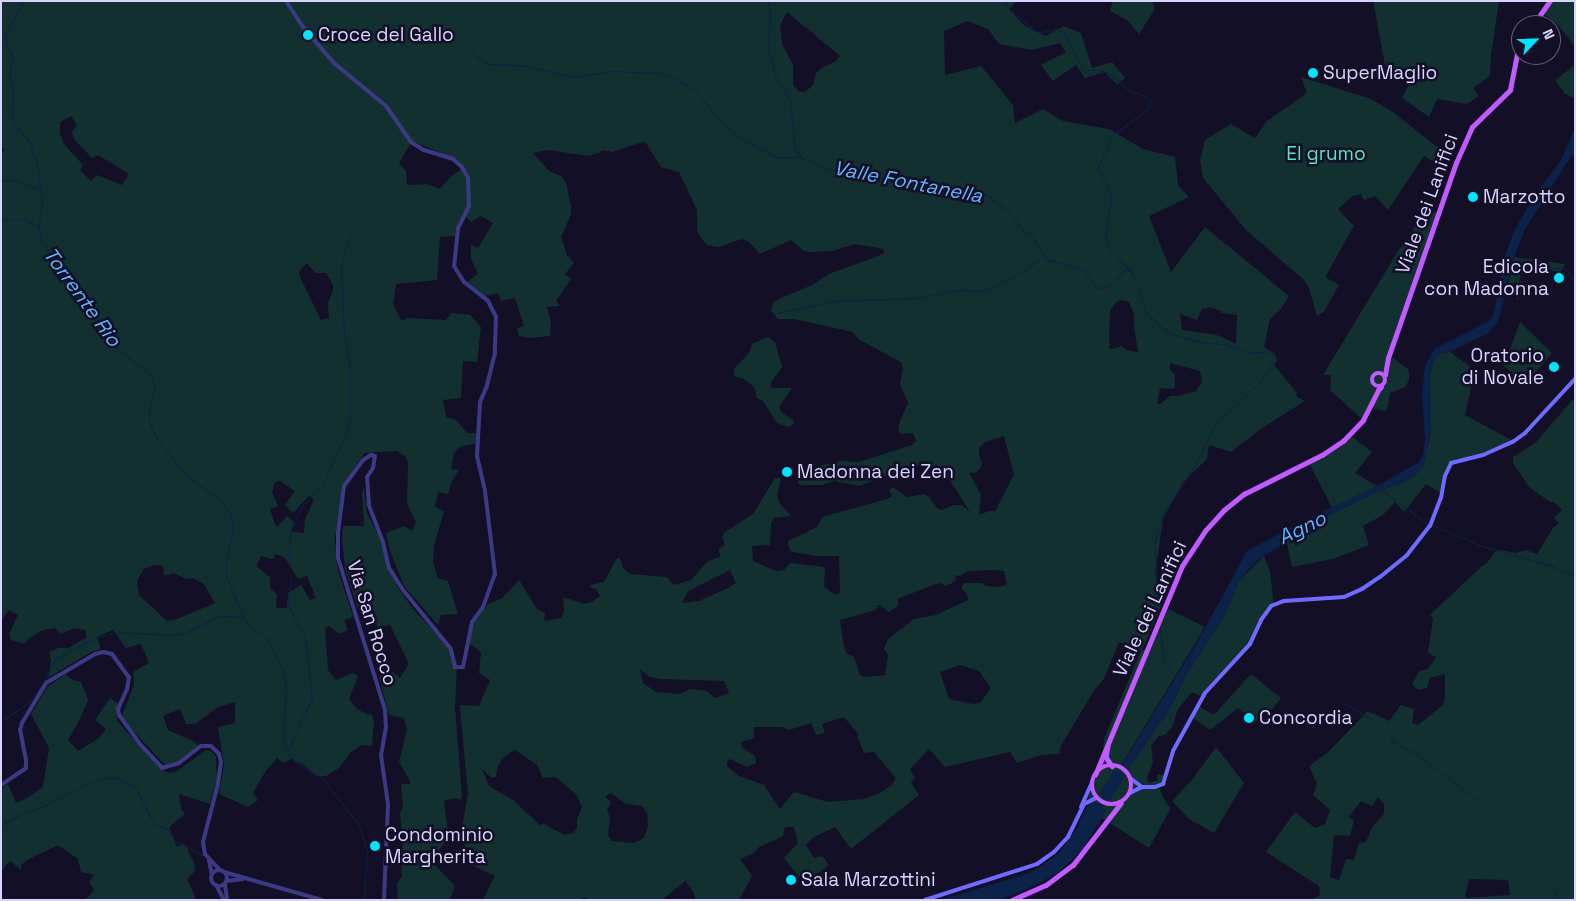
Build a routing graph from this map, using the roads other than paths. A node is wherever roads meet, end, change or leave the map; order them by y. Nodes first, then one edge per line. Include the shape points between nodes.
1 (286, 1) edge
2 (1550, 1) edge
3 (1540, 15) edge
4 (1515, 65) edge
5 (1388, 358) junction
6 (1378, 373) junction
7 (1385, 375) junction
8 (1575, 379) edge
9 (1373, 384) junction
10 (1381, 387) junction
11 (1370, 405) junction
12 (1113, 730) junction
13 (1112, 766) junction
14 (1095, 775) junction
15 (1130, 778) junction
16 (1092, 782) junction
17 (1, 785) edge
18 (1142, 787) junction
19 (1130, 793) junction
20 (1096, 798) junction
21 (1121, 803) junction
22 (1106, 805) junction
23 (1076, 821) junction
24 (1104, 822) junction
25 (208, 860) junction
26 (222, 871) junction
27 (212, 875) junction
28 (245, 879) junction
29 (226, 883) junction
30 (216, 885) junction
31 (226, 900) edge
32 (322, 900) edge
33 (384, 900) edge
34 (925, 900) edge
35 (1012, 900) edge

1 - 33 street, Via San Rocco via 334,63 386,106 411,142 424,150 453,159 462,167 468,178 469,206 458,229 454,266 464,282 494,309 497,326 494,353 480,402 477,456 485,491 495,574 483,607 470,629 463,667 455,667 451,649 389,568 369,506 367,477 376,461 372,455 366,457 344,486 338,558 385,710 381,755 388,804
2 - 3 main road
4 - 5 main road, Viale dei Lanifici via 1510,90 1472,127 1456,163
5 - 6 main road, Viale dei Lanifici
5 - 7 main road, Viale dei Lanifici
6 - 7 main road
6 - 9 main road, Viale dei Lanifici via 1373,376
7 - 10 main road, Viale dei Lanifici via 1386,383
8 - 18 main road via 1525,433 1503,447 1451,463 1431,524 1407,555 1359,591 1344,596 1284,601 1271,606 1250,644 1205,693 1174,751 1163,784
9 - 10 main road
9 - 11 main road, Viale dei Lanifici
10 - 11 main road, Viale dei Lanifici
11 - 12 main road, Viale dei Lanifici via 1360,424 1333,448 1244,494 1205,531 1182,566
12 - 13 main road, Viale dei Lanifici via 1106,757
12 - 14 main road, Viale dei Lanifici
13 - 14 main road via 1099,770
13 - 15 main road via 1123,769
14 - 16 main road
15 - 18 main road
15 - 19 main road
16 - 20 main road
16 - 23 main road
17 - 25 street via 26,768 20,730 46,683 94,654 112,654 129,677 118,708 122,722 162,768 179,763 201,746 211,746 219,754 218,784 203,842
18 - 19 main road
19 - 21 main road
20 - 22 main road
20 - 23 main road via 1084,804
21 - 22 main road
21 - 24 main road
22 - 24 main road
23 - 34 main road via 1068,837 1037,864
24 - 35 main road via 1067,870 1046,885
25 - 26 street
25 - 27 street
26 - 27 street
26 - 28 street
26 - 29 street via 227,876
27 - 30 street
28 - 29 street
28 - 32 street
29 - 30 street
29 - 31 street
30 - 31 street

